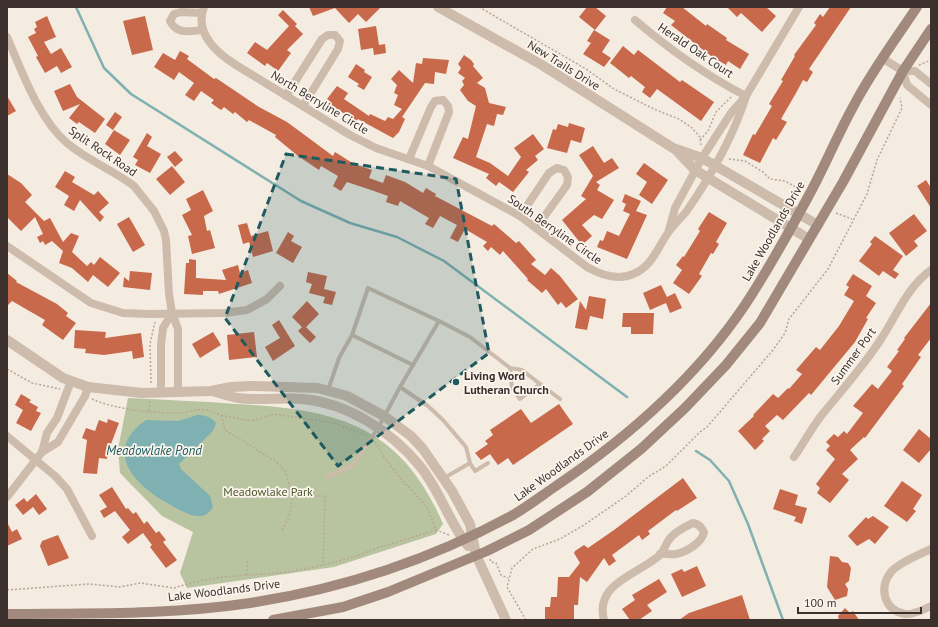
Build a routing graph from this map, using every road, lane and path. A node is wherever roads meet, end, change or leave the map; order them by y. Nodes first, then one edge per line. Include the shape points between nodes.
1 (438, 7) edge
2 (479, 7) edge
3 (799, 7) edge
4 (917, 7) edge
5 (203, 10) edge
6 (635, 20) dead end
7 (931, 29) edge
8 (203, 30) junction
9 (7, 37) edge
10 (882, 58) junction
11 (903, 71) junction
12 (931, 84) edge
13 (737, 91) junction
14 (286, 96) junction
15 (746, 96) junction
16 (931, 105) edge
17 (303, 106) junction
18 (700, 140) junction
19 (673, 148) junction
20 (705, 154) junction
21 (409, 159) junction
22 (718, 161) junction
23 (428, 166) junction
24 (695, 170) junction
25 (708, 178) junction
26 (482, 195) joint
27 (807, 200) junction
28 (827, 209) junction
29 (798, 214) junction
30 (520, 216) junction
31 (852, 219) dead end
32 (818, 225) junction
33 (536, 228) junction
34 (790, 228) junction
35 (668, 233) junction
36 (809, 239) junction
37 (7, 246) edge
38 (931, 270) edge
39 (280, 286) dead end
40 (172, 313) junction
41 (439, 321) junction
42 (352, 335) junction
43 (7, 340) edge
44 (413, 365) junction
45 (510, 368) junction
46 (7, 369) edge
47 (540, 384) junction
48 (69, 386) junction
49 (400, 387) junction
50 (328, 390) junction
51 (211, 391) junction
52 (87, 392) junction
53 (161, 392) junction
54 (178, 392) junction
55 (560, 399) dead end
56 (220, 415) junction
57 (384, 416) junction
58 (52, 426) junction
59 (378, 428) junction
60 (63, 434) junction
61 (7, 436) edge
62 (371, 439) junction
63 (42, 452) junction
64 (794, 457) dead end
65 (37, 460) junction
66 (470, 463) junction
67 (488, 463) dead end
68 (327, 477) dead end
69 (444, 478) junction
70 (292, 496) junction
71 (7, 497) edge
72 (282, 530) dead end
73 (436, 530) junction
74 (464, 535) junction
75 (92, 536) dead end
76 (931, 549) edge
77 (487, 551) junction
78 (660, 554) junction
79 (476, 555) junction
80 (248, 560) dead end
81 (323, 565) junction
82 (247, 575) junction
83 (508, 578) dead end
84 (7, 590) edge
85 (931, 606) edge
86 (7, 614) edge
87 (273, 620) edge
88 (506, 620) edge
89 (604, 620) edge

1 - 19 street, New Trails Drive via 542,65
2 - 18 path via 586,69 614,89 679,119 691,127
3 - 15 street, South Berryline Circle
4 - 10 main road, Lake Woodlands Drive
5 - 8 street, North Berryline Circle
5 - 8 street, North Berryline Circle via 174,14 170,21 173,28 180,32
6 - 13 street, Herald Oak Court via 660,41
7 - 11 main road
8 - 14 street, North Berryline Circle via 220,55
9 - 40 street, Split Rock Road via 38,105 53,128 76,150 134,186 154,211 166,240
10 - 11 street
10 - 27 main road, Lake Woodlands Drive via 853,107
11 - 12 street via 915,71
11 - 16 street via 907,85
11 - 28 main road
13 - 15 street, Herald Oak Court
13 - 18 path via 716,112 708,131
14 - 17 street, North Berryline Circle
14 - 17 street via 322,39 328,35 335,35 340,40 338,49
15 - 20 street, South Berryline Circle
15 - 22 street, South Berryline Circle via 734,132
17 - 21 street, North Berryline Circle via 350,136
18 - 20 path
19 - 20 street, New Trails Drive
19 - 24 street, New Trails Drive
20 - 22 street, New Trails Drive
20 - 24 street, South Berryline Circle
21 - 23 street, North Berryline Circle
21 - 23 street via 430,107 435,101 443,100 449,112
22 - 25 street, South Berryline Circle
22 - 27 path via 745,161 770,179 785,181 794,186
22 - 29 street, New Trails Drive
23 - 26 street, North Berryline Circle
24 - 25 street, New Trails Drive
24 - 35 street, South Berryline Circle via 675,208
25 - 34 street, New Trails Drive
25 - 35 street, South Berryline Circle
26 - 30 street, South Berryline Circle
27 - 29 main road, Lake Woodlands Drive
28 - 31 path
28 - 32 main road
29 - 32 street, New Trails Drive
29 - 34 main road, Lake Woodlands Drive
30 - 33 street, South Berryline Circle
30 - 33 street via 549,174 557,168 564,170 568,177 567,185
32 - 36 main road
33 - 35 street, South Berryline Circle via 587,267 611,277 634,274 644,268 654,257
34 - 36 street, New Trails Drive
34 - 74 main road, Lake Woodlands Drive via 743,307 710,350 630,431 574,474 516,513
36 - 77 main road via 760,323 726,365 685,408 641,449 587,492 529,530
37 - 40 street via 91,304 134,315
38 - 64 street, Summer Port via 916,283 904,299 881,339 848,385 820,417
39 - 40 street via 267,298 247,310 225,313
40 - 53 street via 163,328
40 - 54 street, Split Rock Road via 178,329
41 - 42 lane via 368,288
41 - 44 lane
41 - 45 lane via 470,337
42 - 44 lane
42 - 50 lane via 339,358
43 - 48 street via 63,378
44 - 49 lane
45 - 47 lane via 522,370
45 - 47 lane via 512,388 520,399
46 - 48 path via 32,383
47 - 55 lane
48 - 52 street
48 - 58 street
49 - 57 lane
49 - 66 lane via 443,420 466,448
50 - 51 street via 252,386
50 - 57 street via 347,396
51 - 54 street
51 - 59 street via 238,398 310,401 330,405 362,418
52 - 53 street
52 - 56 path via 101,403 177,413 199,408
52 - 60 street
53 - 54 street
56 - 62 path via 251,421 274,414 334,423
56 - 70 path via 225,430 278,463 286,472
57 - 59 lane
57 - 69 street via 411,436
58 - 60 street
58 - 63 street via 47,433
59 - 62 lane
59 - 74 street via 405,449 428,475
60 - 63 street via 58,442
61 - 65 street
62 - 68 lane via 353,465
62 - 73 path via 401,479 427,507
63 - 65 street
65 - 71 street
65 - 75 street via 67,489
66 - 67 lane via 475,471
66 - 69 lane
69 - 74 street via 470,524
70 - 72 path via 288,521
70 - 81 path via 325,496
73 - 74 path via 448,535
73 - 81 path via 377,548 354,558
74 - 79 street
74 - 86 main road, Lake Woodlands Drive via 377,573 295,595 179,610
76 - 85 street via 892,570 884,583 885,598 893,609 906,614
77 - 79 main road
77 - 83 path via 491,562 496,563 501,575
78 - 78 street via 678,554 688,549 703,537 702,528 698,524 688,525 673,535
78 - 89 street via 608,592 602,611
79 - 87 main road via 388,592 343,607
79 - 88 street
80 - 82 path
81 - 82 path via 289,572
82 - 84 path via 194,582 174,588 140,583 120,587 89,584

